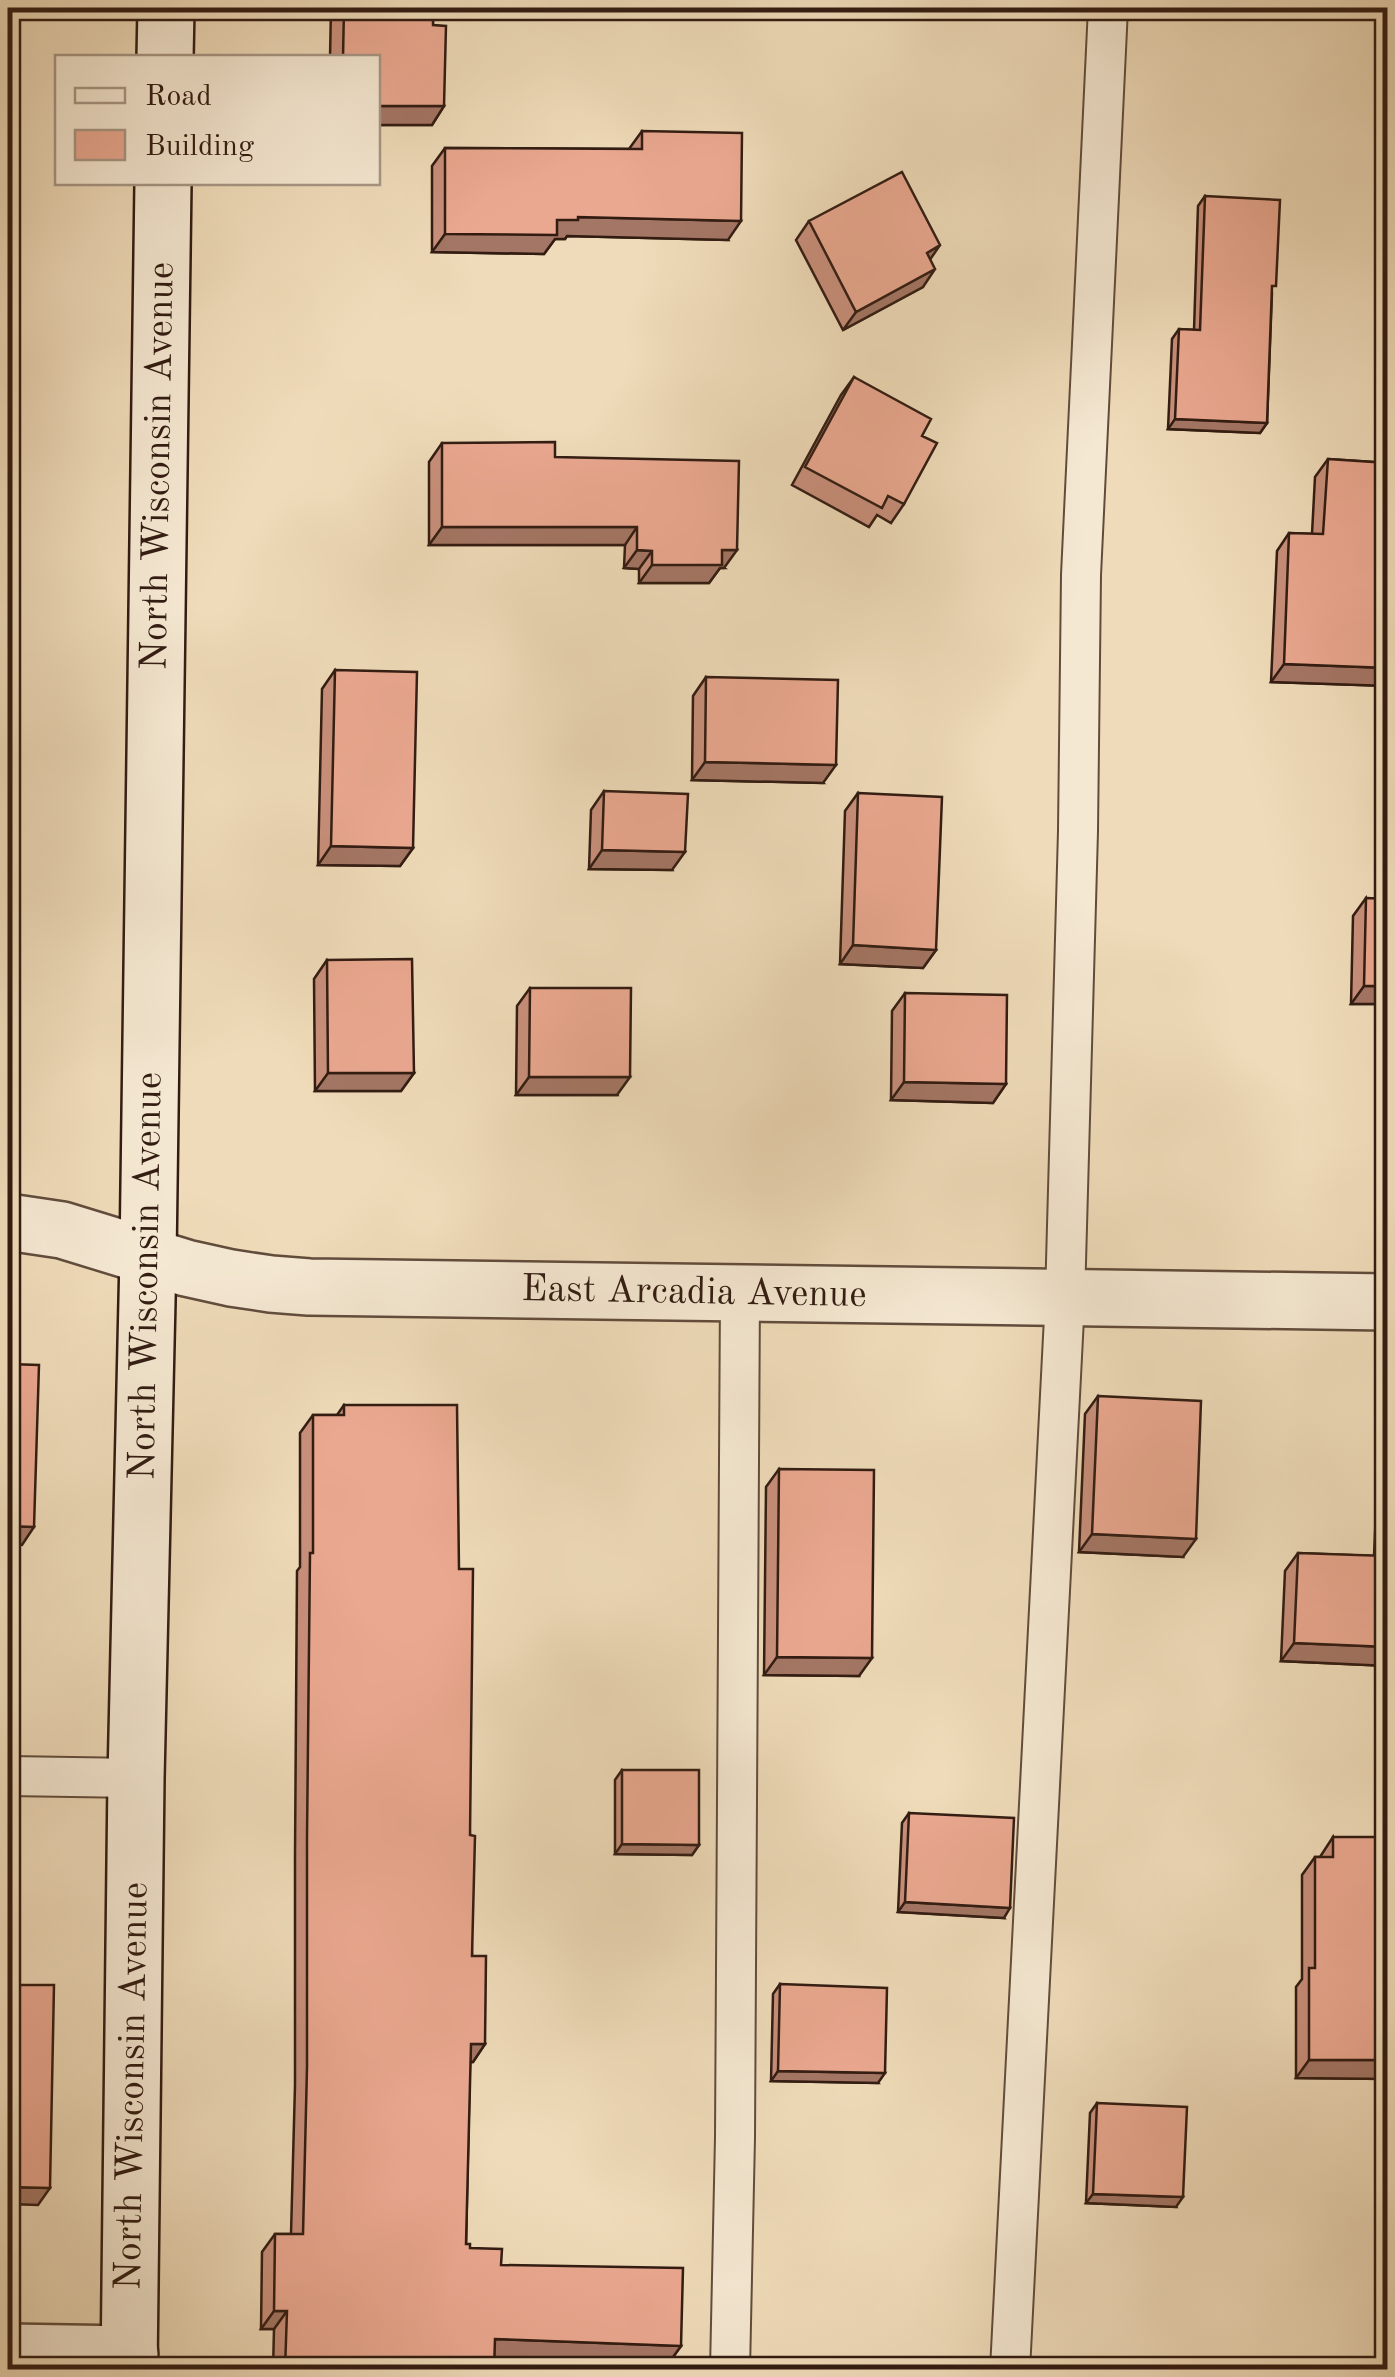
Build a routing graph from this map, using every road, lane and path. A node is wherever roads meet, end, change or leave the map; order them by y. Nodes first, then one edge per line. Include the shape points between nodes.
1 (166, 8) edge
2 (1108, 8) edge
3 (165, 55) edge
4 (163, 185) edge
5 (8, 1222) edge
6 (148, 1257) junction
7 (740, 1293) junction
8 (1066, 1298) junction
9 (1388, 1302) edge
10 (8, 1776) edge
11 (136, 1778) junction
12 (8, 2352) edge
13 (130, 2362) edge
14 (730, 2370) edge
15 (1010, 2370) edge

1 - 3 street
2 - 8 lane via 1081,576
4 - 6 street, North Wisconsin Avenue
5 - 6 street, East Arcadia Avenue via 62,1230
6 - 7 street, East Arcadia Avenue via 231,1278 309,1287
6 - 11 street, North Wisconsin Avenue
7 - 8 street, East Arcadia Avenue
7 - 14 lane
8 - 9 street, East Arcadia Avenue
8 - 15 lane
10 - 11 lane
11 - 13 street, North Wisconsin Avenue
12 - 13 street

